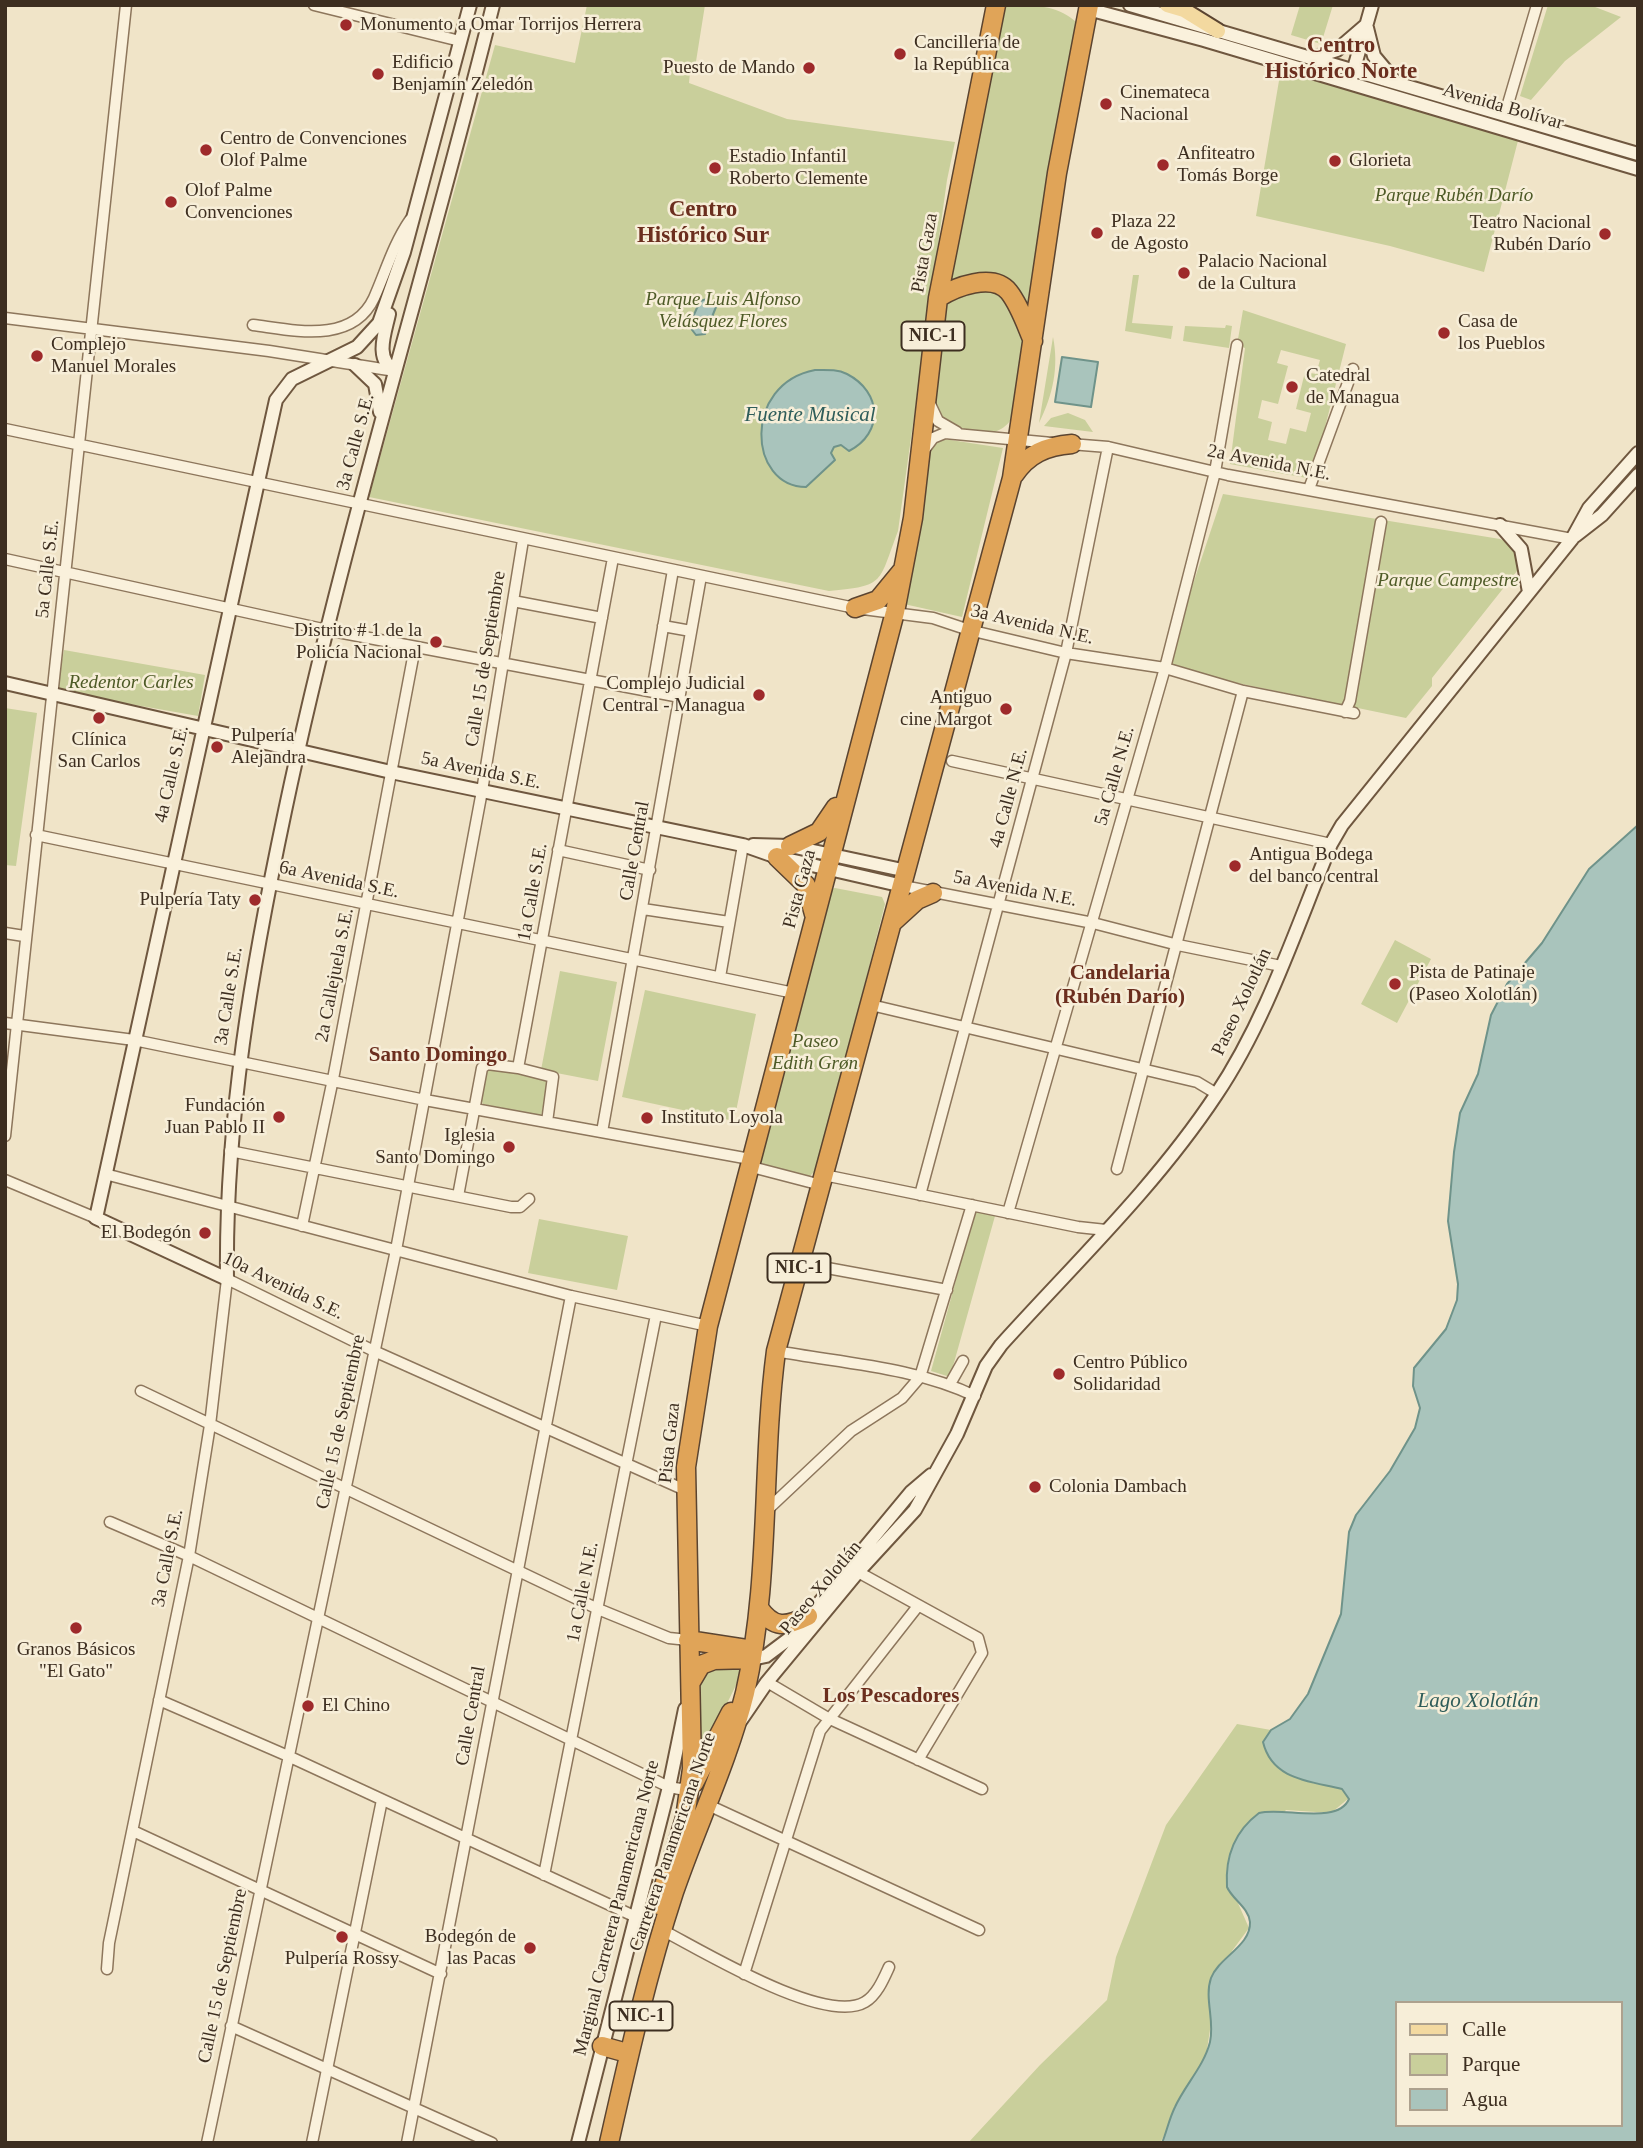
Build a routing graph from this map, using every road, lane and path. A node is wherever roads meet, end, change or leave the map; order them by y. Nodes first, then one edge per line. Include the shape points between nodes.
1 (126, 5) edge
2 (314, 5) edge
3 (470, 5) edge
4 (493, 5) edge
5 (1130, 5) edge
6 (1167, 5) edge
7 (1373, 5) edge
8 (1537, 5) edge
9 (1084, 7) edge
10 (992, 11) edge
11 (1183, 12) edge
12 (1367, 24) junction
13 (1218, 31) joint
14 (460, 41) junction
15 (1308, 58) junction
16 (1351, 77) junction
17 (1398, 85) junction
18 (1505, 114) junction
19 (1638, 154) edge
20 (1638, 169) edge
21 (414, 214) junction
22 (404, 252) junction
23 (938, 298) junction
24 (5, 318) edge
25 (253, 326) dead end
26 (93, 331) junction
27 (1034, 341) junction
28 (1237, 345) dead end
29 (322, 361) junction
30 (355, 366) junction
31 (1353, 369) dead end
32 (395, 371) junction
33 (926, 393) junction
34 (380, 426) junction
35 (5, 429) edge
36 (957, 433) junction
37 (1019, 440) junction
38 (79, 444) junction
39 (1072, 444) junction
40 (1108, 447) junction
41 (1638, 453) edge
42 (919, 460) junction
43 (1214, 472) junction
44 (1638, 475) edge
45 (1012, 478) junction
46 (257, 483) junction
47 (1309, 489) junction
48 (359, 505) junction
49 (1381, 522) dead end
50 (1500, 524) junction
51 (1572, 539) junction
52 (523, 540) junction
53 (613, 558) junction
54 (5, 559) edge
55 (905, 566) junction
56 (673, 570) junction
57 (65, 572) junction
58 (701, 576) junction
59 (1529, 592) junction
60 (513, 601) junction
61 (229, 607) junction
62 (855, 608) junction
63 (895, 612) junction
64 (602, 618) junction
65 (663, 626) junction
66 (327, 629) junction
67 (969, 630) junction
68 (691, 631) junction
69 (415, 647) junction
70 (1066, 653) junction
71 (503, 663) junction
72 (1165, 668) junction
73 (591, 679) junction
74 (5, 683) edge
75 (652, 691) junction
76 (1243, 691) junction
77 (52, 694) junction
78 (680, 697) junction
79 (202, 728) junction
80 (298, 749) junction
81 (952, 761) dead end
82 (391, 772) junction
83 (853, 772) junction
84 (1032, 779) junction
85 (482, 791) junction
86 (1125, 798) junction
87 (566, 809) junction
88 (1209, 816) junction
89 (657, 828) junction
90 (36, 835) junction
91 (1331, 844) junction
92 (743, 845) junction
93 (558, 850) junction
94 (784, 852) junction
95 (829, 862) junction
96 (172, 863) junction
97 (650, 870) junction
98 (905, 879) junction
99 (269, 884) junction
100 (933, 893) junction
101 (366, 904) junction
102 (997, 904) junction
103 (643, 909) junction
104 (894, 921) junction
105 (729, 922) junction
106 (813, 922) junction
107 (456, 923) junction
108 (1093, 923) junction
109 (5, 933) edge
110 (24, 936) junction
111 (542, 940) junction
112 (1178, 945) junction
113 (635, 960) junction
114 (1280, 966) junction
115 (720, 977) junction
116 (794, 993) junction
117 (871, 1005) junction
118 (5, 1023) edge
119 (17, 1025) junction
120 (965, 1027) junction
121 (134, 1040) junction
122 (1055, 1048) junction
123 (238, 1060) junction
124 (518, 1068) junction
125 (1145, 1069) junction
126 (333, 1079) junction
127 (1217, 1094) junction
128 (425, 1100) junction
129 (475, 1109) junction
130 (547, 1122) junction
131 (602, 1132) junction
132 (5, 1136) edge
133 (230, 1152) junction
134 (749, 1163) junction
135 (314, 1169) junction
136 (1117, 1169) dead end
137 (105, 1174) junction
138 (5, 1180) edge
139 (822, 1180) junction
140 (408, 1186) junction
141 (920, 1195) junction
142 (458, 1196) junction
143 (529, 1199) dead end
144 (972, 1205) junction
145 (228, 1206) junction
146 (1008, 1213) junction
147 (96, 1217) junction
148 (302, 1226) junction
149 (1106, 1230) junction
150 (396, 1250) junction
151 (800, 1263) junction
152 (227, 1279) junction
153 (947, 1290) junction
154 (571, 1296) junction
155 (656, 1315) junction
156 (708, 1326) junction
157 (374, 1351) junction
158 (776, 1351) junction
159 (963, 1361) dead end
160 (920, 1377) junction
161 (950, 1384) junction
162 (141, 1391) dead end
163 (975, 1396) junction
164 (210, 1425) junction
165 (543, 1428) junction
166 (625, 1465) junction
167 (934, 1472) junction
168 (345, 1488) junction
169 (685, 1490) junction
170 (766, 1511) junction
171 (110, 1521) dead end
172 (189, 1556) junction
173 (516, 1570) junction
174 (858, 1572) junction
175 (918, 1605) junction
176 (759, 1608) junction
177 (597, 1609) junction
178 (808, 1616) junction
179 (317, 1619) junction
180 (688, 1640) junction
181 (752, 1655) junction
182 (748, 1677) junction
183 (691, 1682) junction
184 (767, 1682) junction
185 (159, 1700) junction
186 (491, 1702) junction
187 (828, 1718) junction
188 (735, 1728) junction
189 (571, 1741) junction
190 (288, 1756) junction
191 (918, 1760) junction
192 (691, 1786) junction
193 (669, 1787) junction
194 (982, 1789) dead end
195 (382, 1800) junction
196 (706, 1804) junction
197 (133, 1831) junction
198 (466, 1837) junction
199 (787, 1842) junction
200 (544, 1875) junction
201 (259, 1889) junction
202 (636, 1917) junction
203 (662, 1930) junction
204 (979, 1930) dead end
205 (355, 1934) junction
206 (889, 1967) dead end
207 (107, 1969) dead end
208 (441, 1974) junction
209 (744, 1974) junction
210 (231, 2026) junction
211 (602, 2046) junction
212 (620, 2051) junction
213 (327, 2069) junction
214 (414, 2108) junction
215 (207, 2143) edge
216 (312, 2143) edge
217 (407, 2143) edge
218 (492, 2143) edge
219 (578, 2143) edge
220 (598, 2143) edge
221 (609, 2143) edge

1 - 26 street, 5a Calle S.E.
2 - 14 street
3 - 14 street
4 - 32 street, 3a Calle S.E.
5 - 11 street
6 - 11 main road
7 - 12 street
8 - 18 street
9 - 16 street, Avenida Bolívar
9 - 27 highway, NIC-1
10 - 23 highway, Pista Gaza / NIC-1
11 - 13 main road
12 - 15 street via 1337,50
12 - 16 street
12 - 17 street via 1374,56
13 - 15 street, Avenida Bolívar
14 - 21 street
15 - 16 street, Avenida Bolívar
16 - 17 street, Avenida Bolívar
16 - 20 street, Avenida Bolívar
17 - 18 street, Avenida Bolívar
18 - 19 street, Avenida Bolívar
21 - 22 street
21 - 25 street via 393,245 370,306 353,322 324,332
22 - 29 street via 384,313 371,334 349,352
22 - 32 street via 382,344 384,361
23 - 27 highway via 961,286 1002,287 1017,304
23 - 33 highway, Pista Gaza / NIC-1
24 - 26 street
26 - 29 street
26 - 38 street, 5a Calle S.E.
27 - 37 highway, NIC-1
28 - 43 street, 5a Calle N.E.
29 - 30 street
29 - 46 street, 4a Calle S.E. via 292,379 278,396
30 - 32 street
30 - 34 street via 377,387
31 - 47 street
32 - 34 street, 3a Calle S.E.
33 - 36 street via 938,421
33 - 42 highway, Pista Gaza / NIC-1
34 - 48 street, 3a Calle S.E.
35 - 38 street
36 - 37 street, 2a Avenida N.E.
36 - 42 street via 933,438
37 - 39 street, 2a Avenida N.E.
37 - 45 highway, NIC-1
38 - 46 street
38 - 57 street, 5a Calle S.E.
39 - 40 street, 2a Avenida N.E.
39 - 45 highway via 1037,452
40 - 43 street, 2a Avenida N.E.
40 - 70 street, 4a Calle N.E.
41 - 51 street, Paseo Xolotlán via 1589,508
42 - 55 highway, Pista Gaza / NIC-1
43 - 47 street, 2a Avenida N.E.
43 - 72 street, 5a Calle N.E.
44 - 51 street, Paseo Xolotlán via 1602,515
45 - 67 highway, NIC-1
46 - 48 street
46 - 61 street, 4a Calle S.E.
47 - 50 street, 2a Avenida N.E.
48 - 52 street, 3a Avenida N.E.
48 - 66 street, 3a Calle S.E.
49 - 76 street, 3a Avenida N.E. via 1349,713
50 - 51 street, 2a Avenida N.E.
50 - 59 street via 1521,549
51 - 59 street, Paseo Xolotlán
52 - 53 street, 3a Avenida N.E.
52 - 60 street, Calle 15 de Septiembre
53 - 56 street, 3a Avenida N.E.
53 - 64 street, 1a Calle S.E.
54 - 57 street
55 - 62 highway via 878,600
55 - 63 highway, Pista Gaza / NIC-1
56 - 58 street, 3a Avenida N.E.
56 - 65 street
57 - 61 street
57 - 77 street, 5a Calle S.E.
58 - 62 street, 3a Avenida N.E.
58 - 68 street, Calle Central
59 - 91 street, Paseo Xolotlán
60 - 64 street
60 - 71 street, Calle 15 de Septiembre
61 - 66 street
61 - 79 street, 4a Calle S.E.
62 - 63 street, 3a Avenida N.E.
63 - 67 street, 3a Avenida N.E.
63 - 83 highway, Pista Gaza / NIC-1
64 - 73 street, 1a Calle S.E.
65 - 68 street
65 - 75 street
66 - 69 street
66 - 80 street, 3a Calle S.E.
67 - 70 street, 3a Avenida N.E.
67 - 98 highway, NIC-1
68 - 78 street, Calle Central
69 - 71 street
69 - 82 street, 2a Callejuela S.E.
70 - 72 street, 3a Avenida N.E.
70 - 84 street, 4a Calle N.E.
71 - 73 street
71 - 85 street, Calle 15 de Septiembre
72 - 76 street, 3a Avenida N.E.
72 - 86 street, 5a Calle N.E.
73 - 75 street
73 - 87 street, 1a Calle S.E.
74 - 77 street
75 - 78 street
76 - 88 street
77 - 79 street
77 - 90 street, 5a Calle S.E.
78 - 89 street, Calle Central
79 - 80 street
79 - 96 street, 4a Calle S.E.
80 - 82 street, 5a Avenida S.E.
80 - 99 street, 3a Calle S.E.
81 - 84 street
82 - 85 street, 5a Avenida S.E.
82 - 101 street, 2a Callejuela S.E.
83 - 94 highway via 823,829
83 - 95 highway, Pista Gaza / NIC-1
84 - 86 street
84 - 102 street, 4a Calle N.E.
85 - 87 street, 5a Avenida S.E.
85 - 107 street, Calle 15 de Septiembre
86 - 88 street
86 - 108 street, 5a Calle N.E.
87 - 89 street, 5a Avenida S.E.
87 - 93 street, 1a Calle S.E.
88 - 91 street
88 - 112 street
89 - 92 street, 5a Avenida N.E.
89 - 97 street, Calle Central
90 - 96 street, 6a Avenida S.E.
90 - 110 street, 5a Calle S.E.
91 - 114 street, Paseo Xolotlán
92 - 94 street, 5a Avenida N.E.
92 - 105 street
93 - 97 street
93 - 111 street, 1a Calle S.E.
94 - 95 street, 5a Avenida N.E.
94 - 106 highway via 812,899
95 - 98 street, 5a Avenida N.E.
95 - 106 highway, Pista Gaza / NIC-1
96 - 99 street, 6a Avenida S.E.
96 - 121 street, 4a Calle S.E.
97 - 103 street, Calle Central
98 - 100 street, 5a Avenida N.E.
98 - 104 highway, NIC-1
99 - 101 street, 6a Avenida S.E.
99 - 123 street, 3a Calle S.E.
100 - 102 street, 5a Avenida N.E.
100 - 104 highway
101 - 107 street, 6a Avenida S.E.
101 - 126 street, 2a Callejuela S.E.
102 - 108 street, 5a Avenida N.E.
102 - 120 street, 4a Calle N.E.
103 - 105 street
103 - 113 street, Calle Central
104 - 117 highway, NIC-1
105 - 115 street
106 - 116 highway, Pista Gaza / NIC-1
107 - 111 street, 6a Avenida S.E.
107 - 128 street, Calle 15 de Septiembre
108 - 112 street, 5a Avenida N.E.
108 - 122 street, 5a Calle N.E.
109 - 110 street
110 - 119 street, 5a Calle S.E.
111 - 113 street, 6a Avenida S.E.
111 - 124 street, 1a Calle S.E.
112 - 114 street, 5a Avenida N.E.
112 - 125 street
113 - 115 street, 6a Avenida S.E.
113 - 131 street, Calle Central
114 - 127 street, Paseo Xolotlán via 1250,1036
115 - 116 street, 6a Avenida S.E.
116 - 134 highway, Pista Gaza / NIC-1
117 - 120 street
117 - 139 highway, NIC-1
118 - 119 street
119 - 121 street
119 - 132 street, 5a Calle S.E.
120 - 122 street
120 - 141 street, 4a Calle N.E.
121 - 123 street
121 - 137 street, 4a Calle S.E.
122 - 125 street
122 - 146 street, 5a Calle N.E.
123 - 126 street
123 - 133 street, 3a Calle S.E.
124 - 129 street via 494,1063 482,1068
124 - 130 street via 553,1077
125 - 127 street via 1197,1082
125 - 136 street
126 - 128 street
126 - 135 street, 2a Callejuela S.E.
127 - 149 street, Paseo Xolotlán
128 - 129 street
128 - 140 street, Calle 15 de Septiembre
129 - 130 street
129 - 142 street
130 - 131 street
131 - 134 street
133 - 135 street
133 - 145 street, 3a Calle S.E.
134 - 139 street
134 - 156 highway, Pista Gaza / NIC-1
135 - 140 street
135 - 148 street, 2a Callejuela S.E.
137 - 145 street
137 - 147 street, 4a Calle S.E.
138 - 147 street, 10a Avenida S.E.
139 - 141 street
139 - 151 highway, NIC-1
140 - 142 street
140 - 150 street, Calle 15 de Septiembre
141 - 144 street
142 - 143 street via 511,1207 520,1207
144 - 146 street
144 - 153 street
145 - 148 street
145 - 152 street, 3a Calle S.E.
146 - 149 street
147 - 152 street, 10a Avenida S.E.
148 - 150 street
149 - 163 street, Paseo Xolotlán via 1000,1345
150 - 154 street
150 - 157 street, Calle 15 de Septiembre
151 - 153 street
151 - 158 highway, NIC-1
152 - 157 street, 10a Avenida S.E.
152 - 164 street, 3a Calle S.E.
153 - 160 street
154 - 155 street
154 - 165 street, Calle Central
155 - 156 street
155 - 166 street, 1a Calle N.E.
156 - 169 highway, Pista Gaza / NIC-1
157 - 165 street, 10a Avenida S.E.
157 - 168 street, Calle 15 de Septiembre
158 - 160 street
158 - 170 highway, NIC-1
159 - 161 street
160 - 161 street
160 - 170 street via 902,1398 851,1431
161 - 163 street
162 - 164 street
163 - 167 street, Paseo Xolotlán
164 - 168 street
164 - 172 street, 3a Calle S.E.
165 - 166 street, 10a Avenida S.E.
165 - 173 street, Calle Central
166 - 169 street, 10a Avenida S.E.
166 - 177 street, 1a Calle N.E.
167 - 174 street, Paseo Xolotlán via 915,1510
167 - 178 street, Paseo Xolotlán via 911,1492
168 - 173 street
168 - 179 street, Calle 15 de Septiembre
169 - 180 highway, Pista Gaza / NIC-1
170 - 176 highway, NIC-1
171 - 172 street
172 - 179 street
172 - 185 street, 3a Calle S.E.
173 - 177 street
173 - 186 street, Calle Central
174 - 175 street
174 - 184 street, Paseo Xolotlán
175 - 187 street
175 - 191 street via 978,1638 982,1653
176 - 178 highway via 776,1625
176 - 181 highway, NIC-1
177 - 180 street via 669,1638
177 - 189 street, 1a Calle N.E.
178 - 181 street, Paseo Xolotlán via 778,1648 766,1656
179 - 186 street
179 - 190 street, Calle 15 de Septiembre
180 - 181 highway
180 - 183 highway, Pista Gaza / NIC-1
181 - 182 highway, NIC-1
181 - 183 highway via 701,1664
182 - 188 highway, Carretera Panamericana Norte / NIC-1
182 - 192 highway
183 - 192 highway, Pista Gaza / NIC-1
183 - 193 street, Marginal Carretera Panamericana Norte
184 - 187 street
184 - 188 street, Paseo Xolotlán
185 - 190 street
185 - 197 street, 3a Calle S.E.
186 - 189 street
186 - 198 street, Calle Central
187 - 191 street
187 - 199 street via 820,1731
188 - 196 highway, Carretera Panamericana Norte / NIC-1
189 - 193 street
189 - 200 street, 1a Calle N.E.
190 - 195 street
190 - 201 street, Calle 15 de Septiembre
191 - 194 street
192 - 193 street
192 - 212 highway, Carretera Panamericana Norte / NIC-1
193 - 202 street, Marginal Carretera Panamericana Norte
195 - 198 street
195 - 205 street
196 - 199 street
196 - 203 highway, Carretera Panamericana Norte / NIC-1
197 - 201 street
197 - 207 street, 3a Calle S.E. via 108,1943
198 - 200 street
198 - 208 street, Calle Central
199 - 204 street
199 - 209 street
200 - 202 street
201 - 205 street
201 - 210 street, Calle 15 de Septiembre
202 - 211 street, Marginal Carretera Panamericana Norte
203 - 209 street
203 - 221 highway, Carretera Panamericana Norte / NIC-1
205 - 208 street
205 - 213 street
206 - 209 street via 865,2002 837,2007 816,2004
208 - 214 street, Calle Central
210 - 213 street
210 - 215 street, Calle 15 de Septiembre
211 - 212 highway
211 - 219 street, Marginal Carretera Panamericana Norte
212 - 220 highway, Carretera Panamericana Norte / NIC-1
213 - 214 street
213 - 216 street
214 - 217 street, Calle Central
214 - 218 street

